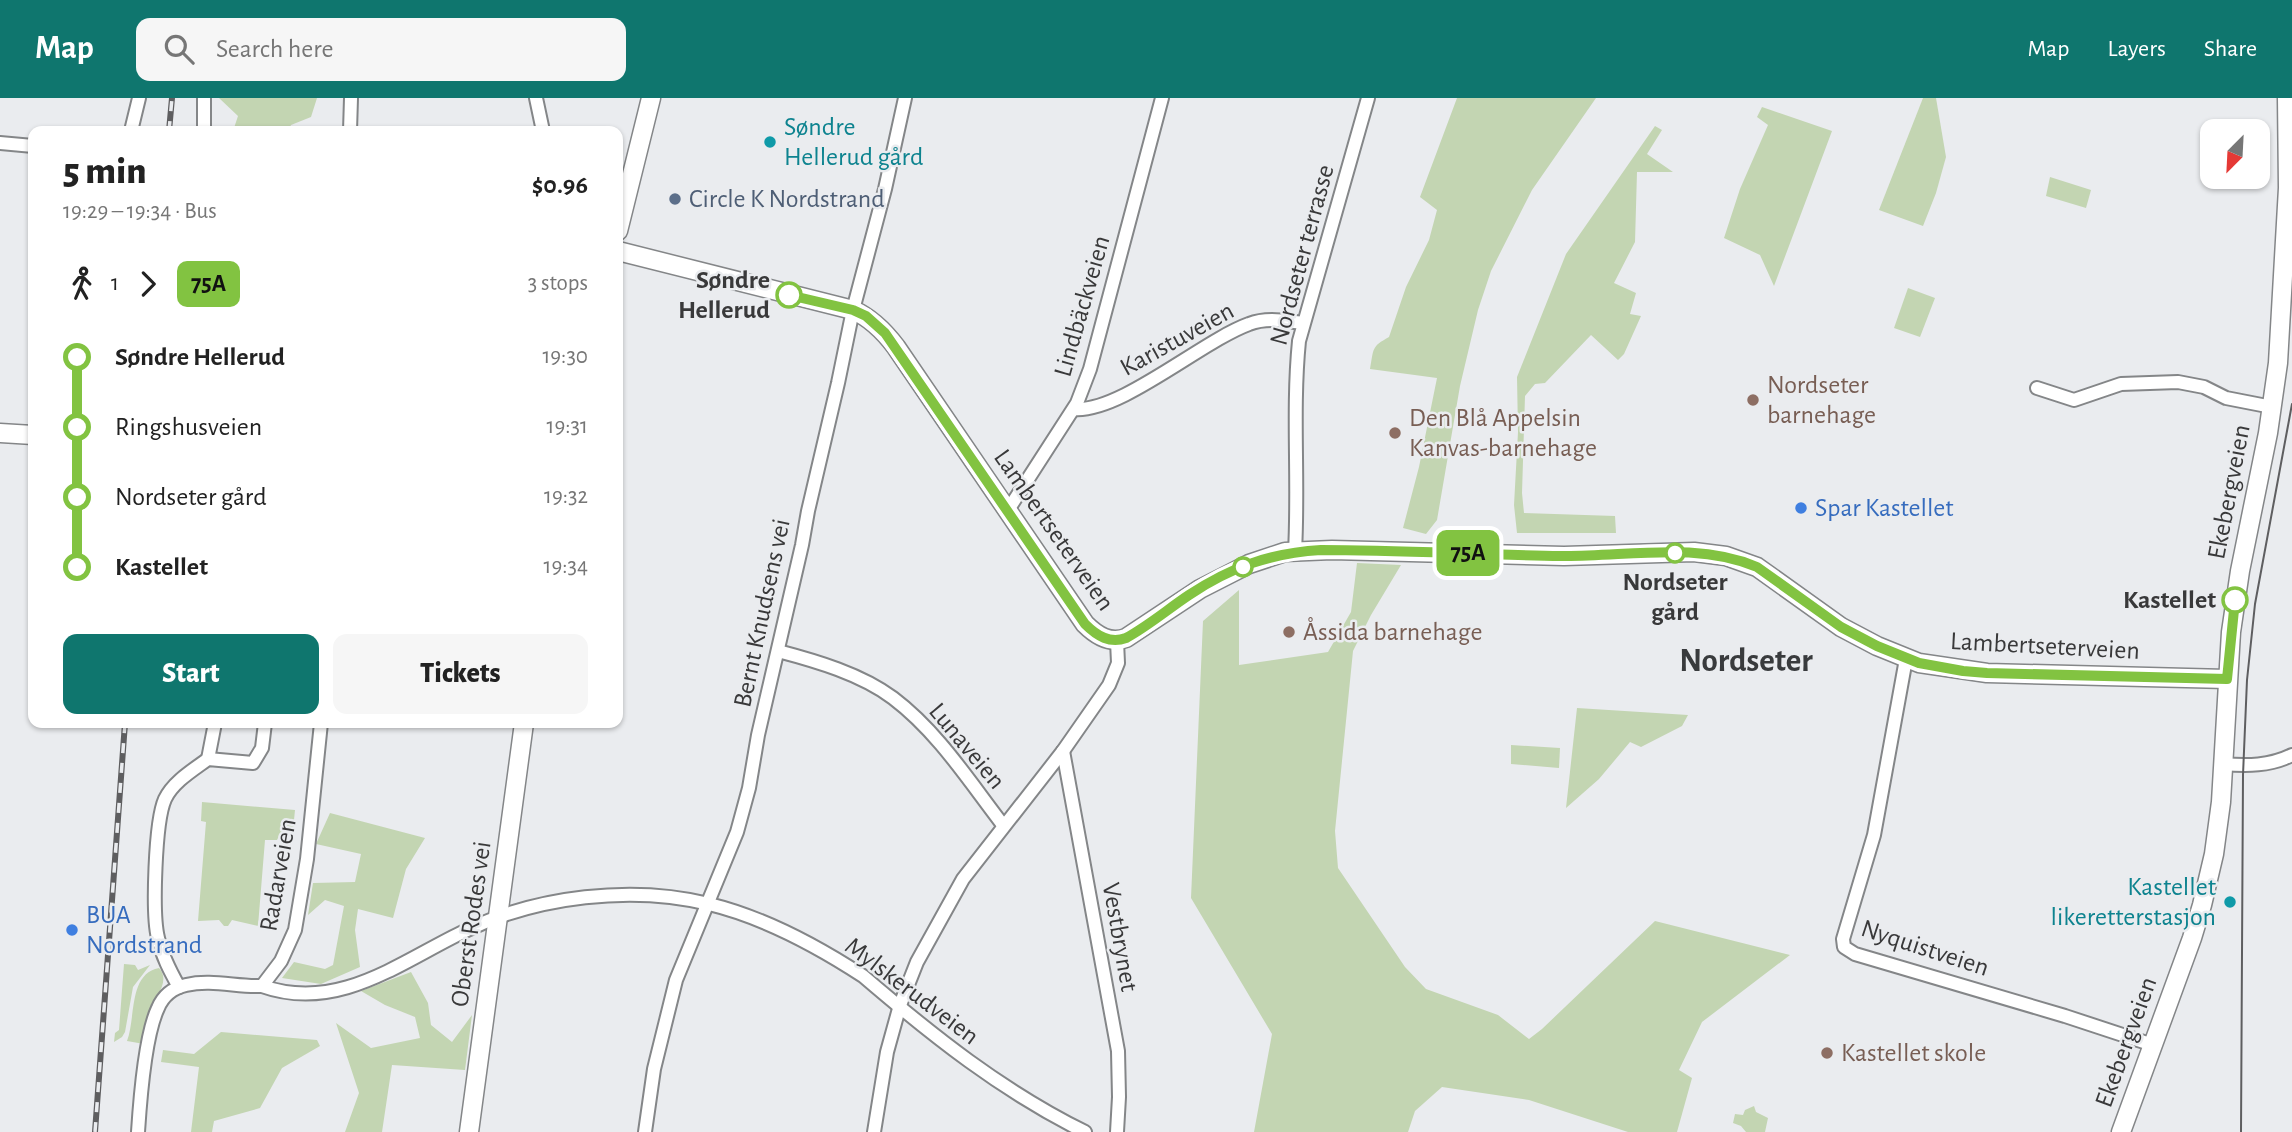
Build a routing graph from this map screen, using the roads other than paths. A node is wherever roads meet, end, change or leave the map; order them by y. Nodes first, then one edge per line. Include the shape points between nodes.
1 (139, 98) edge
2 (351, 98) edge
3 (536, 98) edge
4 (651, 98) edge
5 (905, 98) edge
6 (1162, 98) edge
7 (1368, 98) edge
8 (2287, 98) edge
9 (204, 99) edge
10 (132, 126) edge
11 (204, 126) edge
12 (351, 126) edge
13 (542, 126) edge
14 (0, 142) edge
15 (28, 145) edge
16 (623, 211) edge
17 (623, 252) edge
18 (2288, 266) edge
19 (853, 310) junction
20 (1303, 323) junction
21 (2037, 388) dead end
22 (2272, 407) junction
23 (1074, 409) junction
24 (0, 433) edge
25 (28, 435) edge
26 (1008, 510) junction
27 (1295, 551) junction
28 (1117, 641) junction
29 (778, 651) junction
30 (1906, 659) junction
31 (2227, 679) junction
32 (214, 728) edge
33 (264, 728) edge
34 (320, 728) edge
35 (523, 728) edge
36 (1063, 751) junction
37 (2292, 755) edge
38 (208, 759) junction
39 (2223, 764) junction
40 (1003, 825) junction
41 (709, 904) junction
42 (498, 917) junction
43 (262, 986) junction
44 (179, 987) junction
45 (900, 1005) junction
46 (2153, 1045) junction
47 (138, 1132) edge
48 (469, 1132) edge
49 (645, 1132) edge
50 (874, 1132) edge
51 (1085, 1132) edge
52 (1117, 1132) edge
53 (2121, 1132) edge

1 - 10 street
2 - 12 street
3 - 13 street
4 - 16 main road
5 - 19 street, Bernt Knudsens vei
6 - 23 street, Lindbäckveien via 1090,369
7 - 20 street, Nordseter terrasse
8 - 18 main road, Ekebergveien
9 - 11 street
14 - 15 street
17 - 19 main road, Lambertseterveien
18 - 22 main road, Ekebergveien
19 - 26 main road, Lambertseterveien via 866,316 890,340
19 - 29 street, Bernt Knudsens vei
20 - 23 street, Karistuveien via 1276,320 1250,324 1138,387 1090,409
20 - 27 street, Nordseter terrasse via 1297,364
21 - 22 street via 2074,400 2121,384 2178,382
22 - 31 main road, Ekebergveien via 2238,581
23 - 26 street, Lindbäckveien
24 - 25 main road
26 - 28 main road, Lambertseterveien via 1085,624 1102,637
27 - 28 main road, Lambertseterveien via 1227,574
27 - 30 main road, Lambertseterveien via 1564,556 1711,553 1757,567 1841,627
28 - 36 street via 1118,663 1109,685
29 - 40 street, Lunaveien via 833,668 891,697 932,733
29 - 41 street, Bernt Knudsens vei via 737,832
30 - 31 main road, Lambertseterveien via 1987,673
30 - 46 street, Nyquistveien via 1874,835 1844,947
31 - 39 main road, Ekebergveien
32 - 38 street
33 - 38 street via 262,748 253,763
34 - 43 street, Radarveien via 295,930 281,961
35 - 42 main road, Oberst Rodes vei
36 - 40 street
36 - 52 street, Vestbrynet via 1118,1051
37 - 39 street via 2264,764
38 - 44 street via 171,790 161,811 155,926 166,964
39 - 46 main road, Ekebergveien via 2219,823 2207,888
40 - 45 street via 947,904
41 - 42 street, Mylskerudveien via 657,897 603,897
41 - 45 street, Mylskerudveien via 814,947
41 - 49 street, Bernt Knudsens vei via 676,981 654,1069
42 - 43 street, Mylskerudveien via 334,992 276,991
42 - 48 main road, Oberst Rodes vei
43 - 44 street via 197,983
44 - 47 street via 166,995 154,1018
45 - 50 street
45 - 51 street, Mylskerudveien via 994,1081
46 - 53 main road, Ekebergveien

